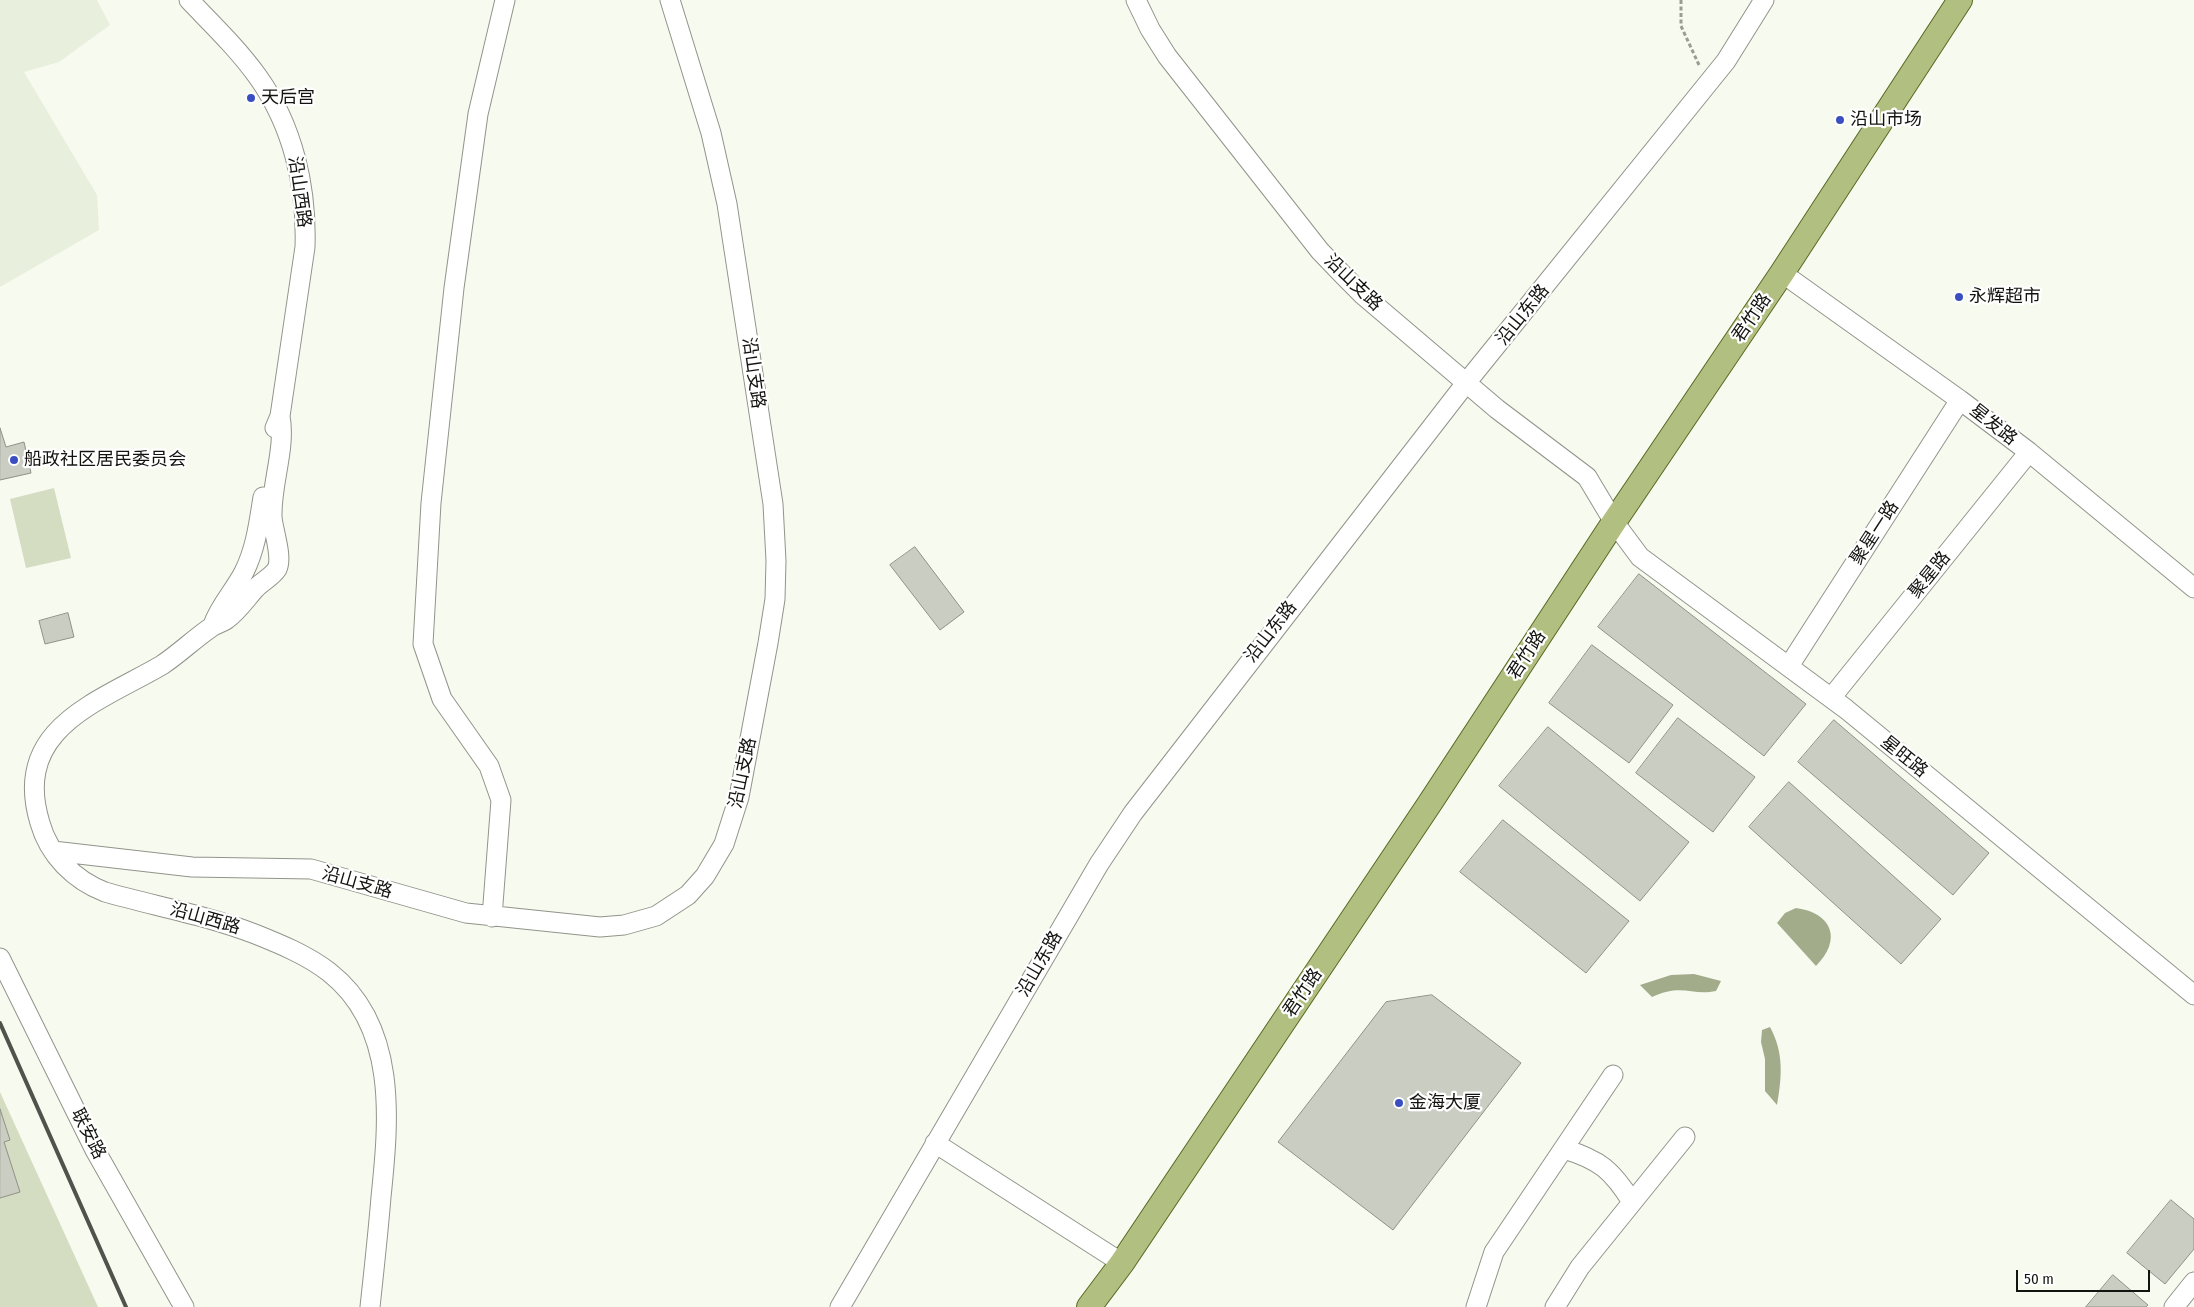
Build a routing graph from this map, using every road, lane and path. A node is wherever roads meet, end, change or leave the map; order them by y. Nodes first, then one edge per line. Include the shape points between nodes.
1 (189, 0) edge
2 (505, 0) edge
3 (670, 0) edge
4 (1136, 0) edge
5 (1681, 0) edge
6 (1764, 0) edge
7 (1960, 0) edge
8 (1708, 84) junction
9 (1782, 273) junction
10 (1466, 383) junction
11 (1960, 400) junction
12 (280, 416) junction
13 (2028, 452) junction
14 (1614, 522) junction
15 (253, 549) junction
16 (279, 555) junction
17 (2194, 588) edge
18 (213, 627) junction
19 (1789, 666) junction
20 (1831, 698) junction
21 (53, 851) junction
22 (492, 917) junction
23 (0, 958) edge
24 (2194, 996) edge
25 (1613, 1076) dead end
26 (1685, 1137) dead end
27 (935, 1143) junction
28 (1564, 1149) junction
29 (1632, 1202) junction
30 (1122, 1263) junction
31 (2194, 1282) edge
32 (184, 1307) edge
33 (370, 1307) edge
34 (840, 1307) edge
35 (1088, 1307) edge
36 (1476, 1307) edge
37 (1555, 1307) edge
38 (2174, 1307) edge

1 - 12 street, 沿山西路 via 242,57 265,88 285,126 299,175 305,247
2 - 22 street via 478,114 454,288 431,503 423,644 442,699 489,766 501,800
3 - 22 street, 沿山支路 via 720,169 773,504 775,599 748,749 736,809 721,850 696,887 669,909 644,920 614,926 565,925
4 - 10 street, 沿山支路 via 1150,29 1189,85 1320,251 1363,295
5 - 8 path via 1681,26
6 - 8 street, 沿山东路
7 - 9 main road, 君竹路
8 - 10 street, 沿山东路
9 - 11 street, 星发路
9 - 14 main road, 君竹路
10 - 14 street, 沿山支路 via 1587,477
10 - 27 street, 沿山东路 via 1133,813 1099,864
11 - 13 street, 星发路
11 - 19 street, 聚星一路
12 - 15 street, 沿山西路 via 274,430
12 - 16 street, 沿山西路 via 282,430 272,517
13 - 17 street, 星发路
13 - 20 street, 聚星路
14 - 19 street, 星旺路 via 1640,557
14 - 30 main road, 君竹路
15 - 16 street via 269,544
15 - 18 street, 沿山西路
16 - 18 street, 沿山西路 via 273,574 227,619
18 - 21 street, 沿山西路 via 161,665 89,704 54,736 41,758 35,788 38,817
19 - 20 street, 星旺路
20 - 24 street, 星旺路
21 - 22 street, 沿山支路 via 192,867 311,869 434,906
21 - 33 street, 沿山西路 via 71,872 95,888 240,928 304,956 329,972 355,1001 370,1025 382,1055 387,1102 385,1159
23 - 32 street, 联安路 via 95,1150
25 - 28 street
26 - 29 street
27 - 30 street
27 - 34 street, 沿山东路
28 - 29 street via 1585,1155 1605,1166
28 - 36 street via 1494,1252
29 - 37 street via 1580,1267
30 - 35 main road, 君竹路
31 - 38 street

